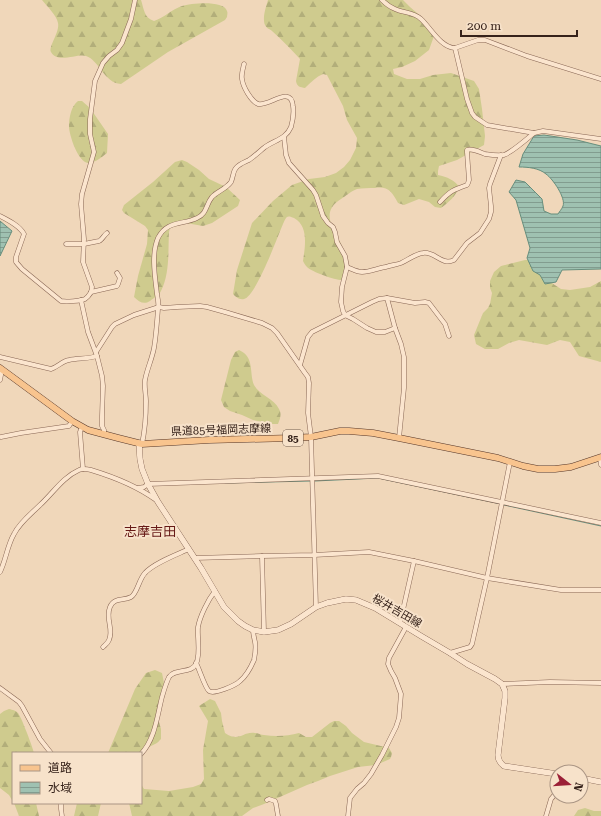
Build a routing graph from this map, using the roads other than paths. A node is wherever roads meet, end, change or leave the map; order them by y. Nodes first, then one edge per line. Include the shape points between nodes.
1 (135, 0) edge
2 (382, 0) edge
3 (455, 48) junction
4 (244, 64) dead end
5 (601, 79) edge
6 (534, 133) junction
7 (284, 137) junction
8 (601, 139) edge
9 (501, 155) junction
10 (440, 202) dead end
11 (0, 216) edge
12 (107, 233) dead end
13 (66, 244) dead end
14 (84, 244) junction
15 (347, 267) junction
16 (117, 273) dead end
17 (91, 292) junction
18 (387, 298) junction
19 (82, 300) junction
20 (159, 307) junction
21 (345, 315) junction
22 (395, 328) junction
23 (449, 336) dead end
24 (97, 354) junction
25 (0, 357) edge
26 (300, 364) junction
27 (1, 369) edge
28 (0, 380) edge
29 (72, 421) junction
30 (82, 427) junction
31 (104, 434) junction
32 (1, 436) edge
33 (311, 437) junction
34 (399, 438) junction
35 (0, 442) edge
36 (141, 444) junction
37 (600, 458) edge
38 (510, 462) junction
39 (601, 465) edge
40 (83, 469) junction
41 (312, 478) junction
42 (148, 484) junction
43 (138, 488) junction
44 (158, 502) junction
45 (502, 502) junction
46 (601, 523) edge
47 (189, 549) junction
48 (314, 555) junction
49 (262, 556) junction
50 (195, 558) junction
51 (414, 561) junction
52 (0, 572) edge
53 (487, 578) junction
54 (601, 590) edge
55 (215, 591) junction
56 (316, 607) junction
57 (400, 623) junction
58 (406, 627) junction
59 (253, 630) junction
60 (264, 632) junction
61 (103, 647) dead end
62 (450, 653) junction
63 (196, 662) junction
64 (601, 683) edge
65 (502, 684) junction
66 (0, 688) edge
67 (50, 752) edge
68 (142, 753) edge
69 (549, 773) edge
70 (589, 780) edge
71 (601, 782) edge
72 (266, 800) dead end
73 (61, 804) edge
74 (550, 804) edge
75 (62, 816) edge
76 (278, 816) edge
77 (348, 816) edge
78 (546, 816) edge

1 - 14 street via 122,43 103,63 95,81 90,119 94,152 81,204
2 - 3 street via 395,9 418,16 443,43
3 - 5 street via 485,40
3 - 6 street via 467,99 475,117 487,125
4 - 7 street via 243,84 252,99 259,104 286,96 292,101 293,119
6 - 8 street via 543,131
6 - 9 street via 508,153
7 - 15 street via 287,158 316,195 323,216 333,227
7 - 20 street via 267,145 255,156 236,167 232,180 210,198 203,214 195,219 173,224 162,231 154,259
9 - 10 street via 467,150 467,185 448,193
9 - 15 street via 489,188 489,219 480,233 467,243 453,261 443,261 426,252 376,270 358,272
11 - 19 street via 24,234 16,258 18,265 61,301
12 - 14 street via 99,242
13 - 14 street
14 - 17 street via 83,262 92,287
15 - 21 street via 341,293
16 - 17 street via 120,278 116,286
17 - 19 street
18 - 21 street via 379,299
18 - 22 street
18 - 23 street via 429,303 445,324
19 - 24 street via 88,332
20 - 24 street via 115,324
20 - 26 street via 207,307 262,323 277,333
20 - 36 street via 154,349 145,382 144,434
21 - 22 street via 376,332
21 - 26 street via 312,332
22 - 34 street via 404,357
24 - 25 street via 93,358 67,360 52,368
24 - 31 street via 103,386
26 - 33 street via 309,383 308,413
27 - 28 street
27 - 29 main road, 県道85号福岡志摩線 / 85
29 - 30 main road, 県道85号福岡志摩線 / 85
29 - 32 street via 69,426
30 - 31 main road, 県道85号福岡志摩線 / 85
30 - 40 street via 80,432
31 - 36 main road, 県道85号福岡志摩線 / 85
32 - 35 street
33 - 34 main road, 県道85号福岡志摩線 / 85 via 349,431
33 - 36 main road, 県道85号福岡志摩線 / 85
33 - 41 street
34 - 38 main road, 県道85号福岡志摩線 / 85
36 - 42 main road, 桜井吉田線 via 141,464
37 - 38 main road, 県道85号福岡志摩線 / 85 via 555,469 538,469
37 - 39 street
38 - 45 street
40 - 43 street, 桜井吉田線 via 98,472
40 - 52 street via 67,477 18,527
41 - 42 street
41 - 45 street via 378,476
41 - 48 street
42 - 43 street
42 - 44 main road, 桜井吉田線
43 - 44 street, 桜井吉田線
44 - 47 main road, 桜井吉田線
45 - 46 street
45 - 53 street
47 - 50 main road, 桜井吉田線
47 - 61 street via 146,571 133,596 112,603 108,612 111,633 109,641
48 - 49 street
48 - 51 street via 370,552
48 - 56 street
49 - 50 street
49 - 60 street
50 - 55 main road, 桜井吉田線
51 - 53 street
51 - 57 street
53 - 54 street via 561,590
53 - 62 street via 472,644 470,647
55 - 59 main road, 桜井吉田線 via 224,607 241,624
55 - 63 street via 198,626
56 - 57 main road, 桜井吉田線 via 337,600 356,600
56 - 60 main road, 桜井吉田線 via 278,630
57 - 58 main road, 桜井吉田線
58 - 62 main road, 桜井吉田線
58 - 77 street via 388,664 401,694 399,718 371,774 350,798
59 - 60 main road, 桜井吉田線
59 - 63 street via 255,656 239,683 217,692 209,692
62 - 65 main road, 桜井吉田線
63 - 68 street via 192,668 170,676 151,739
64 - 65 street
65 - 69 main road via 505,698 498,760 504,766
66 - 67 street via 19,702
70 - 71 main road
72 - 76 street via 275,801
73 - 75 street
74 - 78 street

